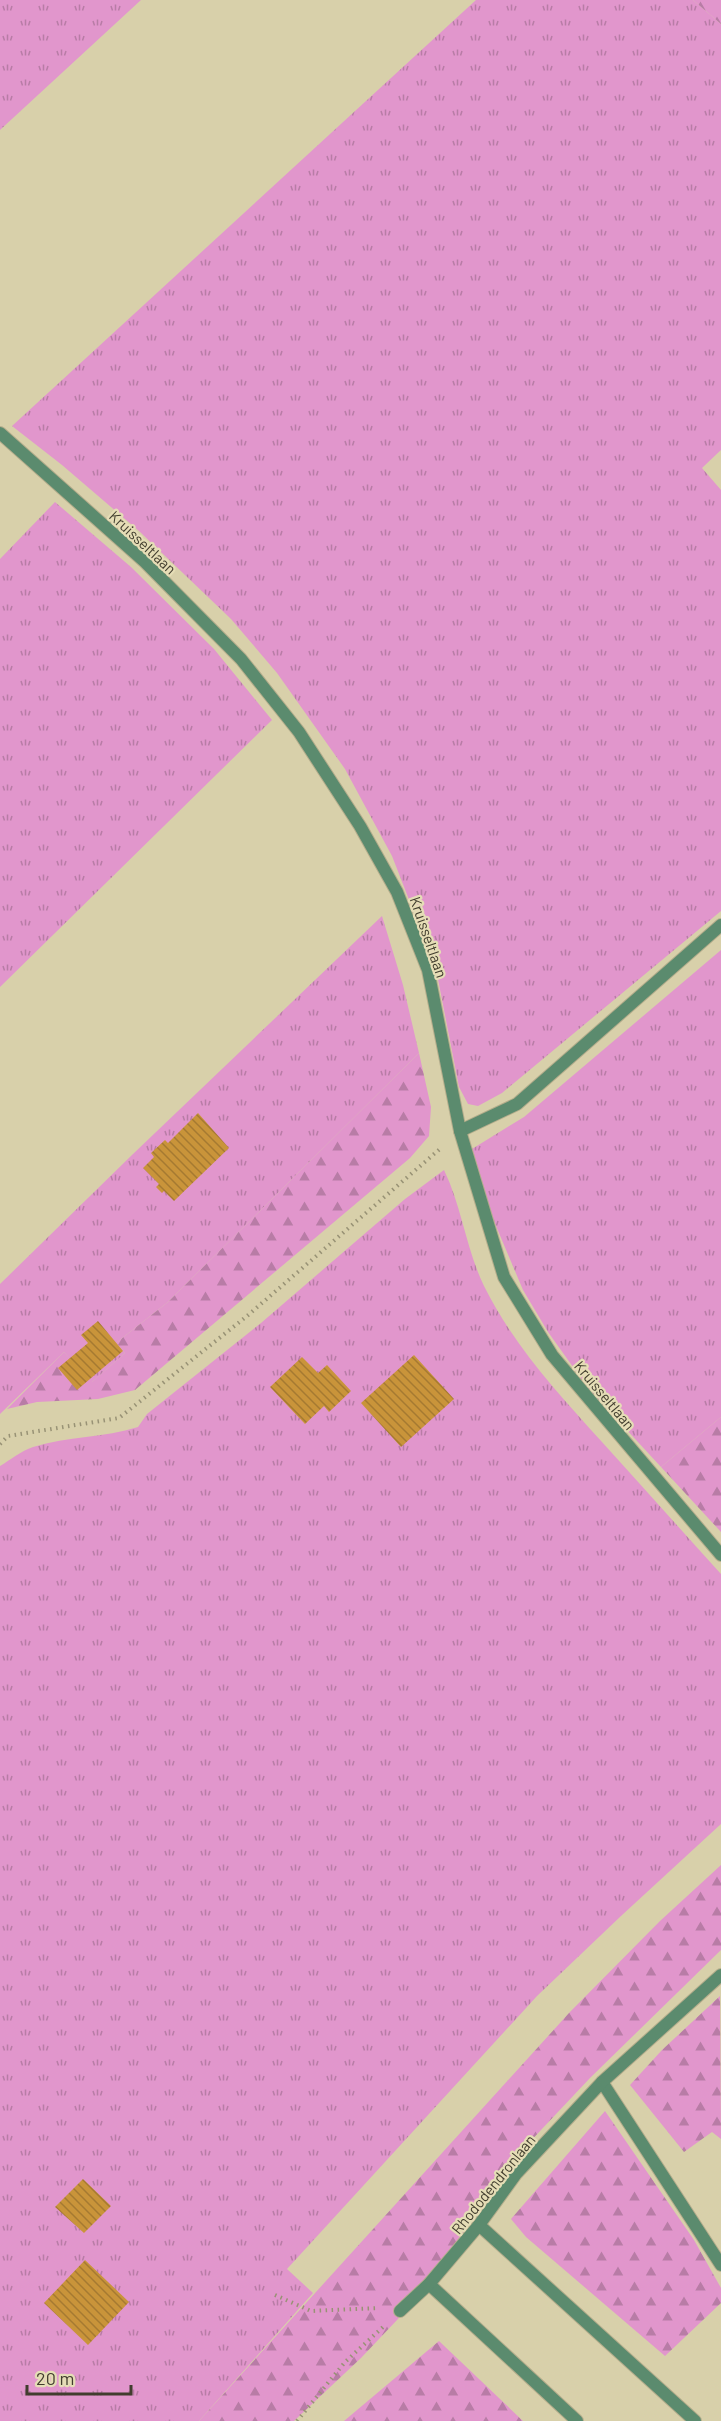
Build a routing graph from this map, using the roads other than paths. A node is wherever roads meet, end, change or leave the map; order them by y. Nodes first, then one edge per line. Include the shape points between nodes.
1 (0, 434) edge
2 (721, 925) edge
3 (460, 1131) junction
4 (721, 1555) edge
5 (721, 1975) edge
6 (602, 2082) junction
7 (479, 2226) junction
8 (721, 2265) edge
9 (429, 2284) junction
10 (402, 2309) road end
11 (578, 2421) edge
12 (695, 2421) edge

1 - 3 street, Kruisseltlaan via 145,562 241,659 299,732 397,891 428,970
2 - 3 street via 517,1104
3 - 4 street, Kruisseltlaan via 504,1277 530,1322 552,1355
5 - 6 street, Rhododendronlaan
6 - 7 street, Rhododendronlaan via 516,2174
6 - 8 street
7 - 9 street, Rhododendronlaan
7 - 12 street
9 - 10 street, Rhododendronlaan
9 - 11 street

